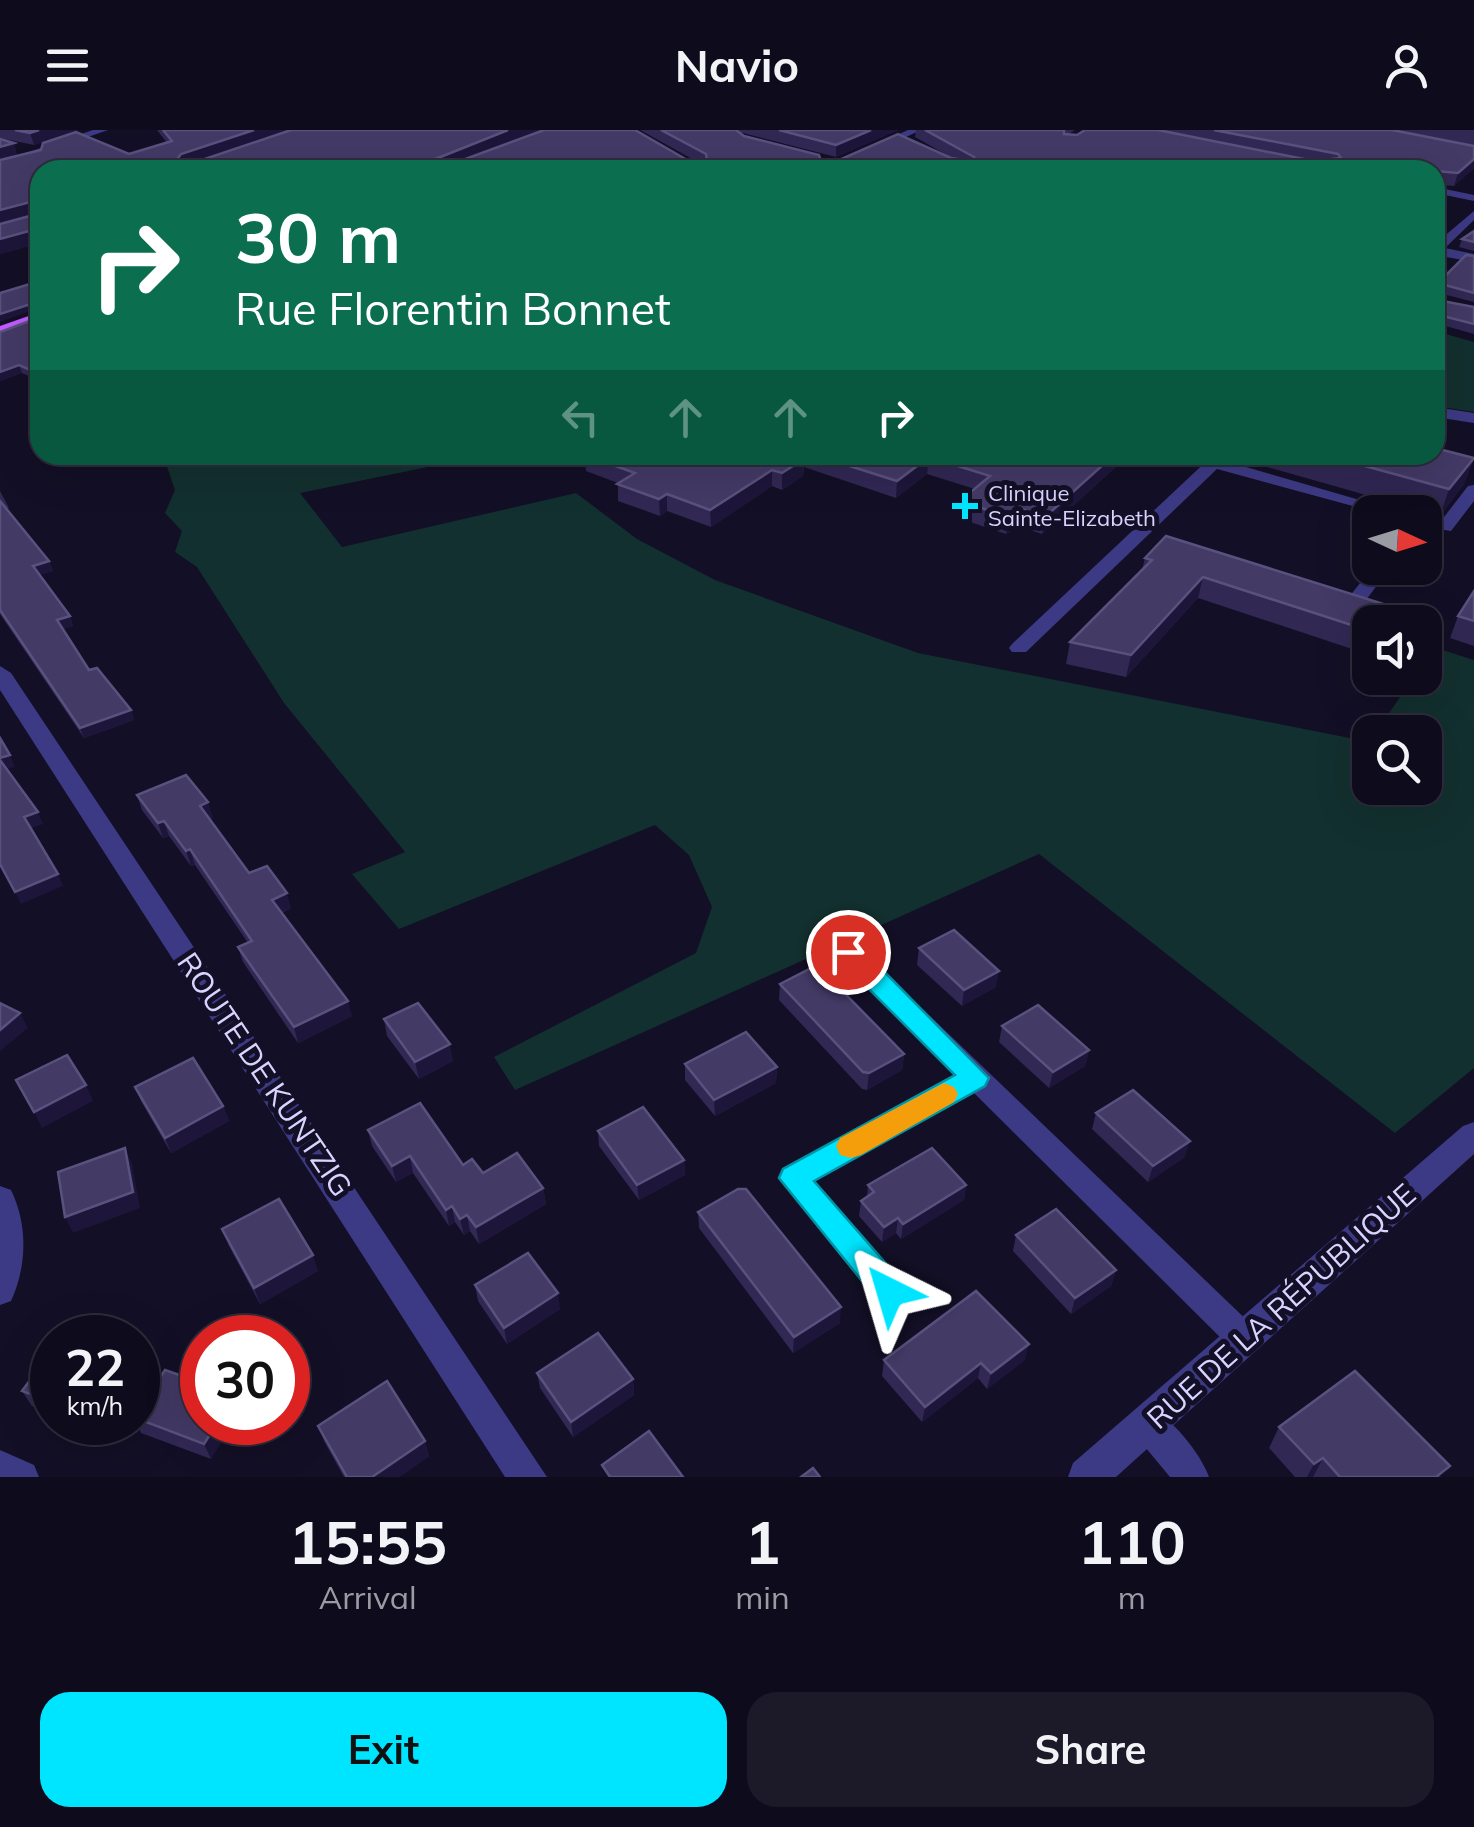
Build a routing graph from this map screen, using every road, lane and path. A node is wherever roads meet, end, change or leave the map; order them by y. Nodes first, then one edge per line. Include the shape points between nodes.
1 (103, 130) edge
2 (905, 133) edge
3 (922, 147) edge
4 (37, 160) edge
5 (840, 160) edge
6 (1445, 192) edge
7 (1474, 198) edge
8 (1474, 214) edge
9 (1445, 242) edge
10 (1445, 253) edge
11 (1474, 258) edge
12 (30, 321) edge
13 (0, 332) edge
14 (1445, 414) edge
15 (1474, 418) edge
16 (1212, 465) edge
17 (1238, 465) edge
18 (1474, 490) edge
19 (1352, 500) edge
20 (1442, 527) edge
21 (1368, 585) edge
22 (1319, 594) edge
23 (1019, 648) dead end
24 (3, 682) edge
25 (848, 952) dead end
26 (975, 1078) junction
27 (1474, 1135) edge
28 (0, 1200) edge
29 (0, 1291) edge
30 (890, 1292) dead end
31 (1244, 1339) junction
32 (1148, 1424) junction
33 (0, 1466) edge
34 (22, 1477) edge
35 (528, 1477) edge
36 (1087, 1477) edge
37 (1192, 1477) edge

1 - 4 street via 31,156
2 - 3 street
2 - 5 street
6 - 7 street
8 - 9 street
10 - 11 street
12 - 13 main road
14 - 15 street
16 - 23 street via 1142,540
17 - 19 street
18 - 20 street
21 - 22 street via 1353,604
24 - 35 street, ROUTE DE KUNTZIG
25 - 26 street
26 - 30 street via 794,1178
26 - 31 street
27 - 31 street, RUE DE LA RÉPUBLIQUE
28 - 29 street via 9,1262
31 - 32 street, RUE DE LA RÉPUBLIQUE
32 - 36 street, RUE DE LA RÉPUBLIQUE
32 - 37 street
33 - 34 street

